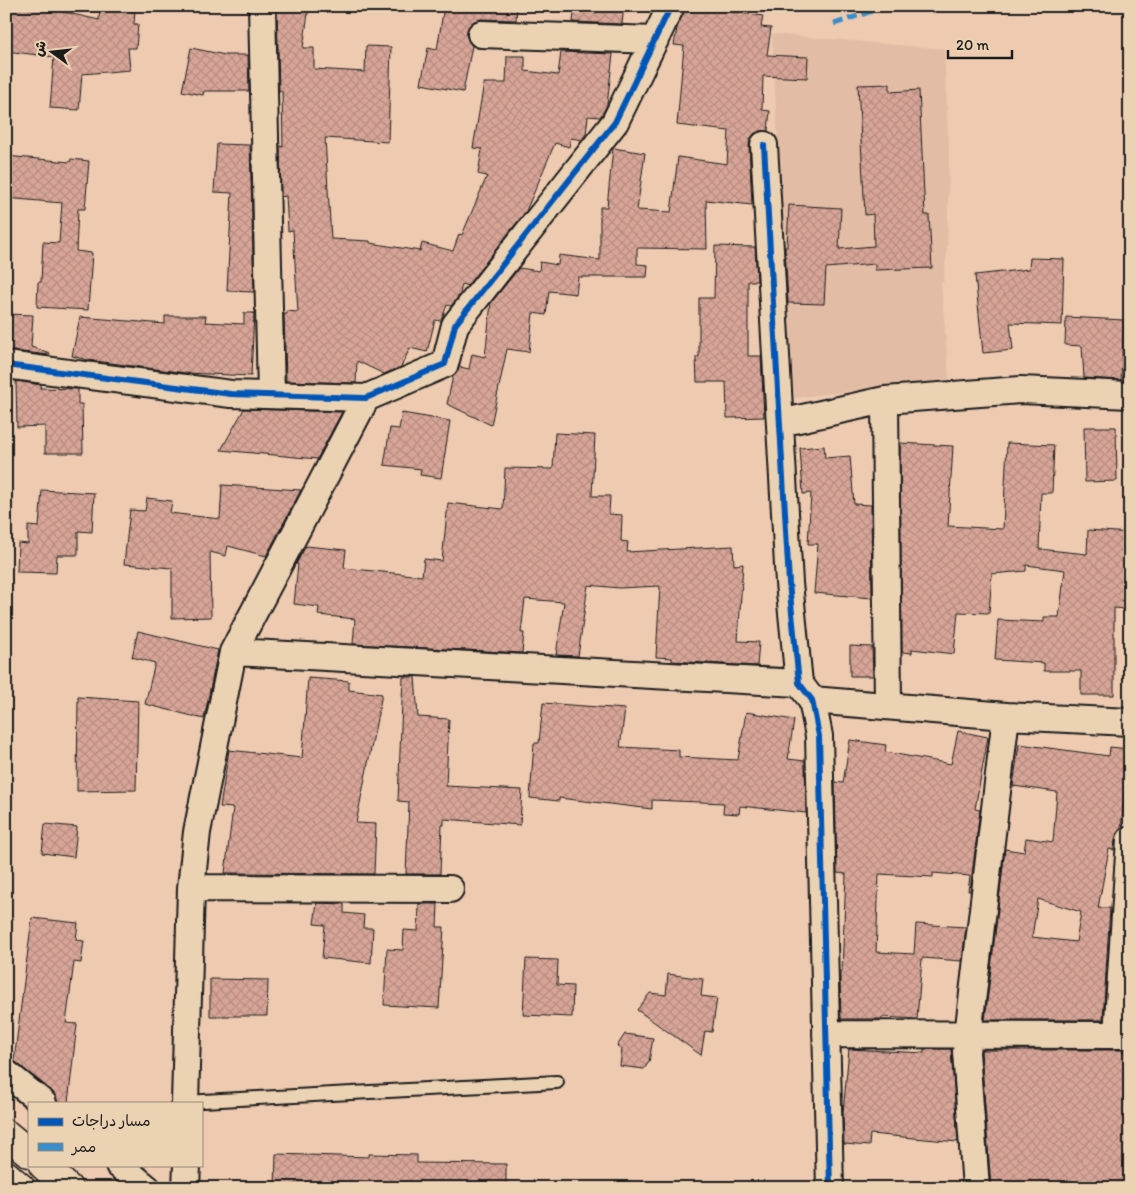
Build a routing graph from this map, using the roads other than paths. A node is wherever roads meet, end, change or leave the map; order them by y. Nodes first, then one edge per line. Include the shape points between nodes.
1 (262, 6) edge
2 (671, 6) edge
3 (481, 34) dead end
4 (655, 40) junction
5 (764, 145) dead end
6 (6, 365) edge
7 (271, 395) junction
8 (1130, 395) edge
9 (366, 398) junction
10 (886, 400) junction
11 (780, 423) junction
12 (233, 652) junction
13 (806, 692) junction
14 (888, 705) junction
15 (1006, 716) junction
16 (1130, 722) edge
17 (1130, 840) edge
18 (191, 888) junction
19 (450, 889) dead end
20 (826, 1034) junction
21 (968, 1034) junction
22 (1124, 1035) edge
23 (6, 1073) edge
24 (556, 1082) dead end
25 (42, 1102) edge
26 (185, 1102) edge
27 (6, 1134) edge
28 (28, 1152) edge
29 (44, 1166) edge
30 (120, 1166) edge
31 (6, 1175) edge
32 (21, 1188) edge
33 (68, 1188) edge
34 (147, 1188) edge
35 (830, 1188) edge
36 (976, 1188) edge

1 - 7 street
2 - 4 street
3 - 4 street
4 - 9 street via 615,122 455,326 445,364
5 - 11 street
6 - 7 street via 231,394
7 - 9 street
8 - 10 street via 1022,390
9 - 12 street
10 - 11 street
10 - 14 street
11 - 13 street via 789,583
12 - 13 street
12 - 18 street via 197,832
13 - 14 street
13 - 20 street via 819,736
14 - 15 street
15 - 16 street
15 - 21 street
17 - 22 street
18 - 19 street
18 - 26 street
20 - 21 street
20 - 35 street
21 - 22 street
21 - 36 street via 966,1052
23 - 25 street
24 - 26 lane
27 - 28 highway
29 - 33 highway
30 - 34 street
31 - 32 highway

